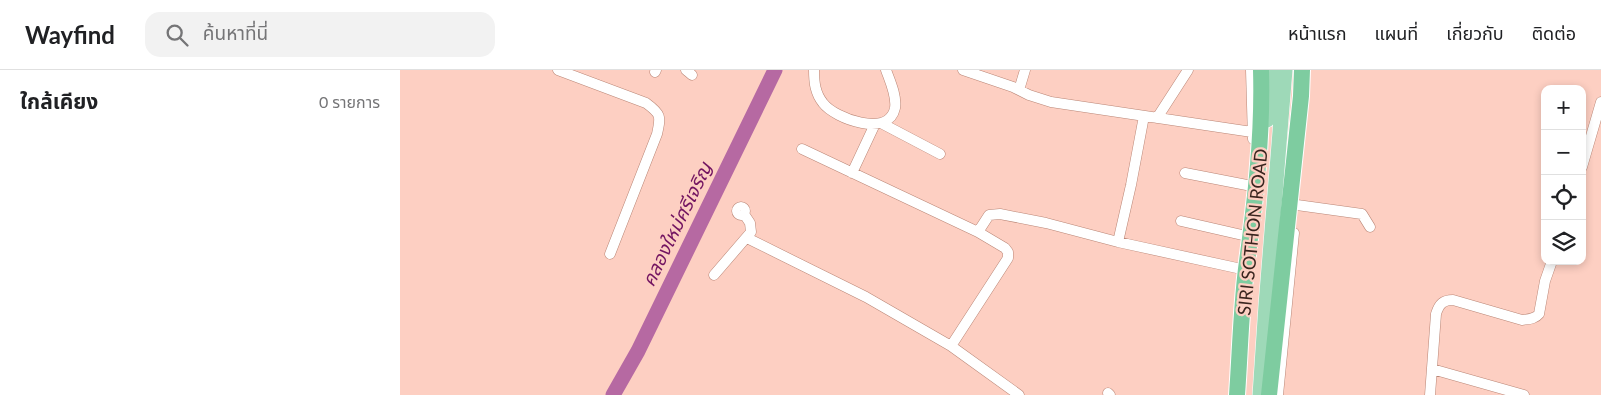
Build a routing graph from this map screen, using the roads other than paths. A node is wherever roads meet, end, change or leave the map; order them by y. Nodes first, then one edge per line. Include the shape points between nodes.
1 (558, 70) edge
2 (814, 70) edge
3 (886, 70) edge
4 (963, 70) edge
5 (1025, 70) edge
6 (1188, 70) edge
7 (1251, 70) edge
8 (1261, 70) edge
9 (1272, 70) edge
10 (1285, 70) edge
11 (1302, 70) edge
12 (1309, 70) edge
13 (1019, 90) junction
14 (1601, 102) edge
15 (1144, 116) junction
16 (1157, 118) junction
17 (878, 123) junction
18 (1252, 132) junction
19 (802, 149) dead end
20 (1586, 153) edge
21 (940, 154) dead end
22 (1260, 154) junction
23 (852, 173) junction
24 (1185, 173) dead end
25 (1257, 187) junction
26 (1296, 205) junction
27 (744, 214) dead end
28 (1181, 221) dead end
29 (1370, 227) dead end
30 (978, 232) junction
31 (1251, 237) junction
32 (747, 238) junction
33 (1118, 242) junction
34 (610, 254) dead end
35 (1551, 265) edge
36 (1246, 270) junction
37 (714, 275) dead end
38 (951, 346) junction
39 (1432, 369) junction
40 (1019, 395) edge
41 (1237, 395) edge
42 (1260, 395) edge
43 (1269, 395) edge
44 (1278, 395) edge
45 (1430, 395) edge
46 (1524, 395) edge

1 - 34 street via 646,103 660,118 657,134
2 - 17 street via 814,86 831,111 870,125
3 - 17 street via 895,109 891,116
4 - 13 street
5 - 13 street
6 - 16 street
7 - 18 street
8 - 22 highway
9 - 22 main road, SIRI SOTHON ROAD
10 - 42 main road, SIRI SOTHON ROAD
11 - 43 highway
12 - 26 street
13 - 15 street via 1052,102
14 - 20 street
15 - 16 street
15 - 33 street
16 - 18 street
17 - 21 street
17 - 23 street
18 - 22 street via 1253,144
19 - 23 street
22 - 25 highway, SIRI SOTHON ROAD
23 - 30 street
24 - 25 street
25 - 31 highway, SIRI SOTHON ROAD
26 - 29 street via 1362,214
26 - 44 street
27 - 32 street via 752,229
28 - 31 street
30 - 33 street via 989,215 1000,214
30 - 38 street via 1005,248 1008,258
31 - 36 highway, SIRI SOTHON ROAD
32 - 37 street
32 - 38 street via 866,297
33 - 36 street
35 - 39 street via 1539,314 1530,319 1522,320 1453,300 1442,303 1436,314
36 - 41 highway, SIRI SOTHON ROAD
38 - 40 street
39 - 45 street
39 - 46 street

